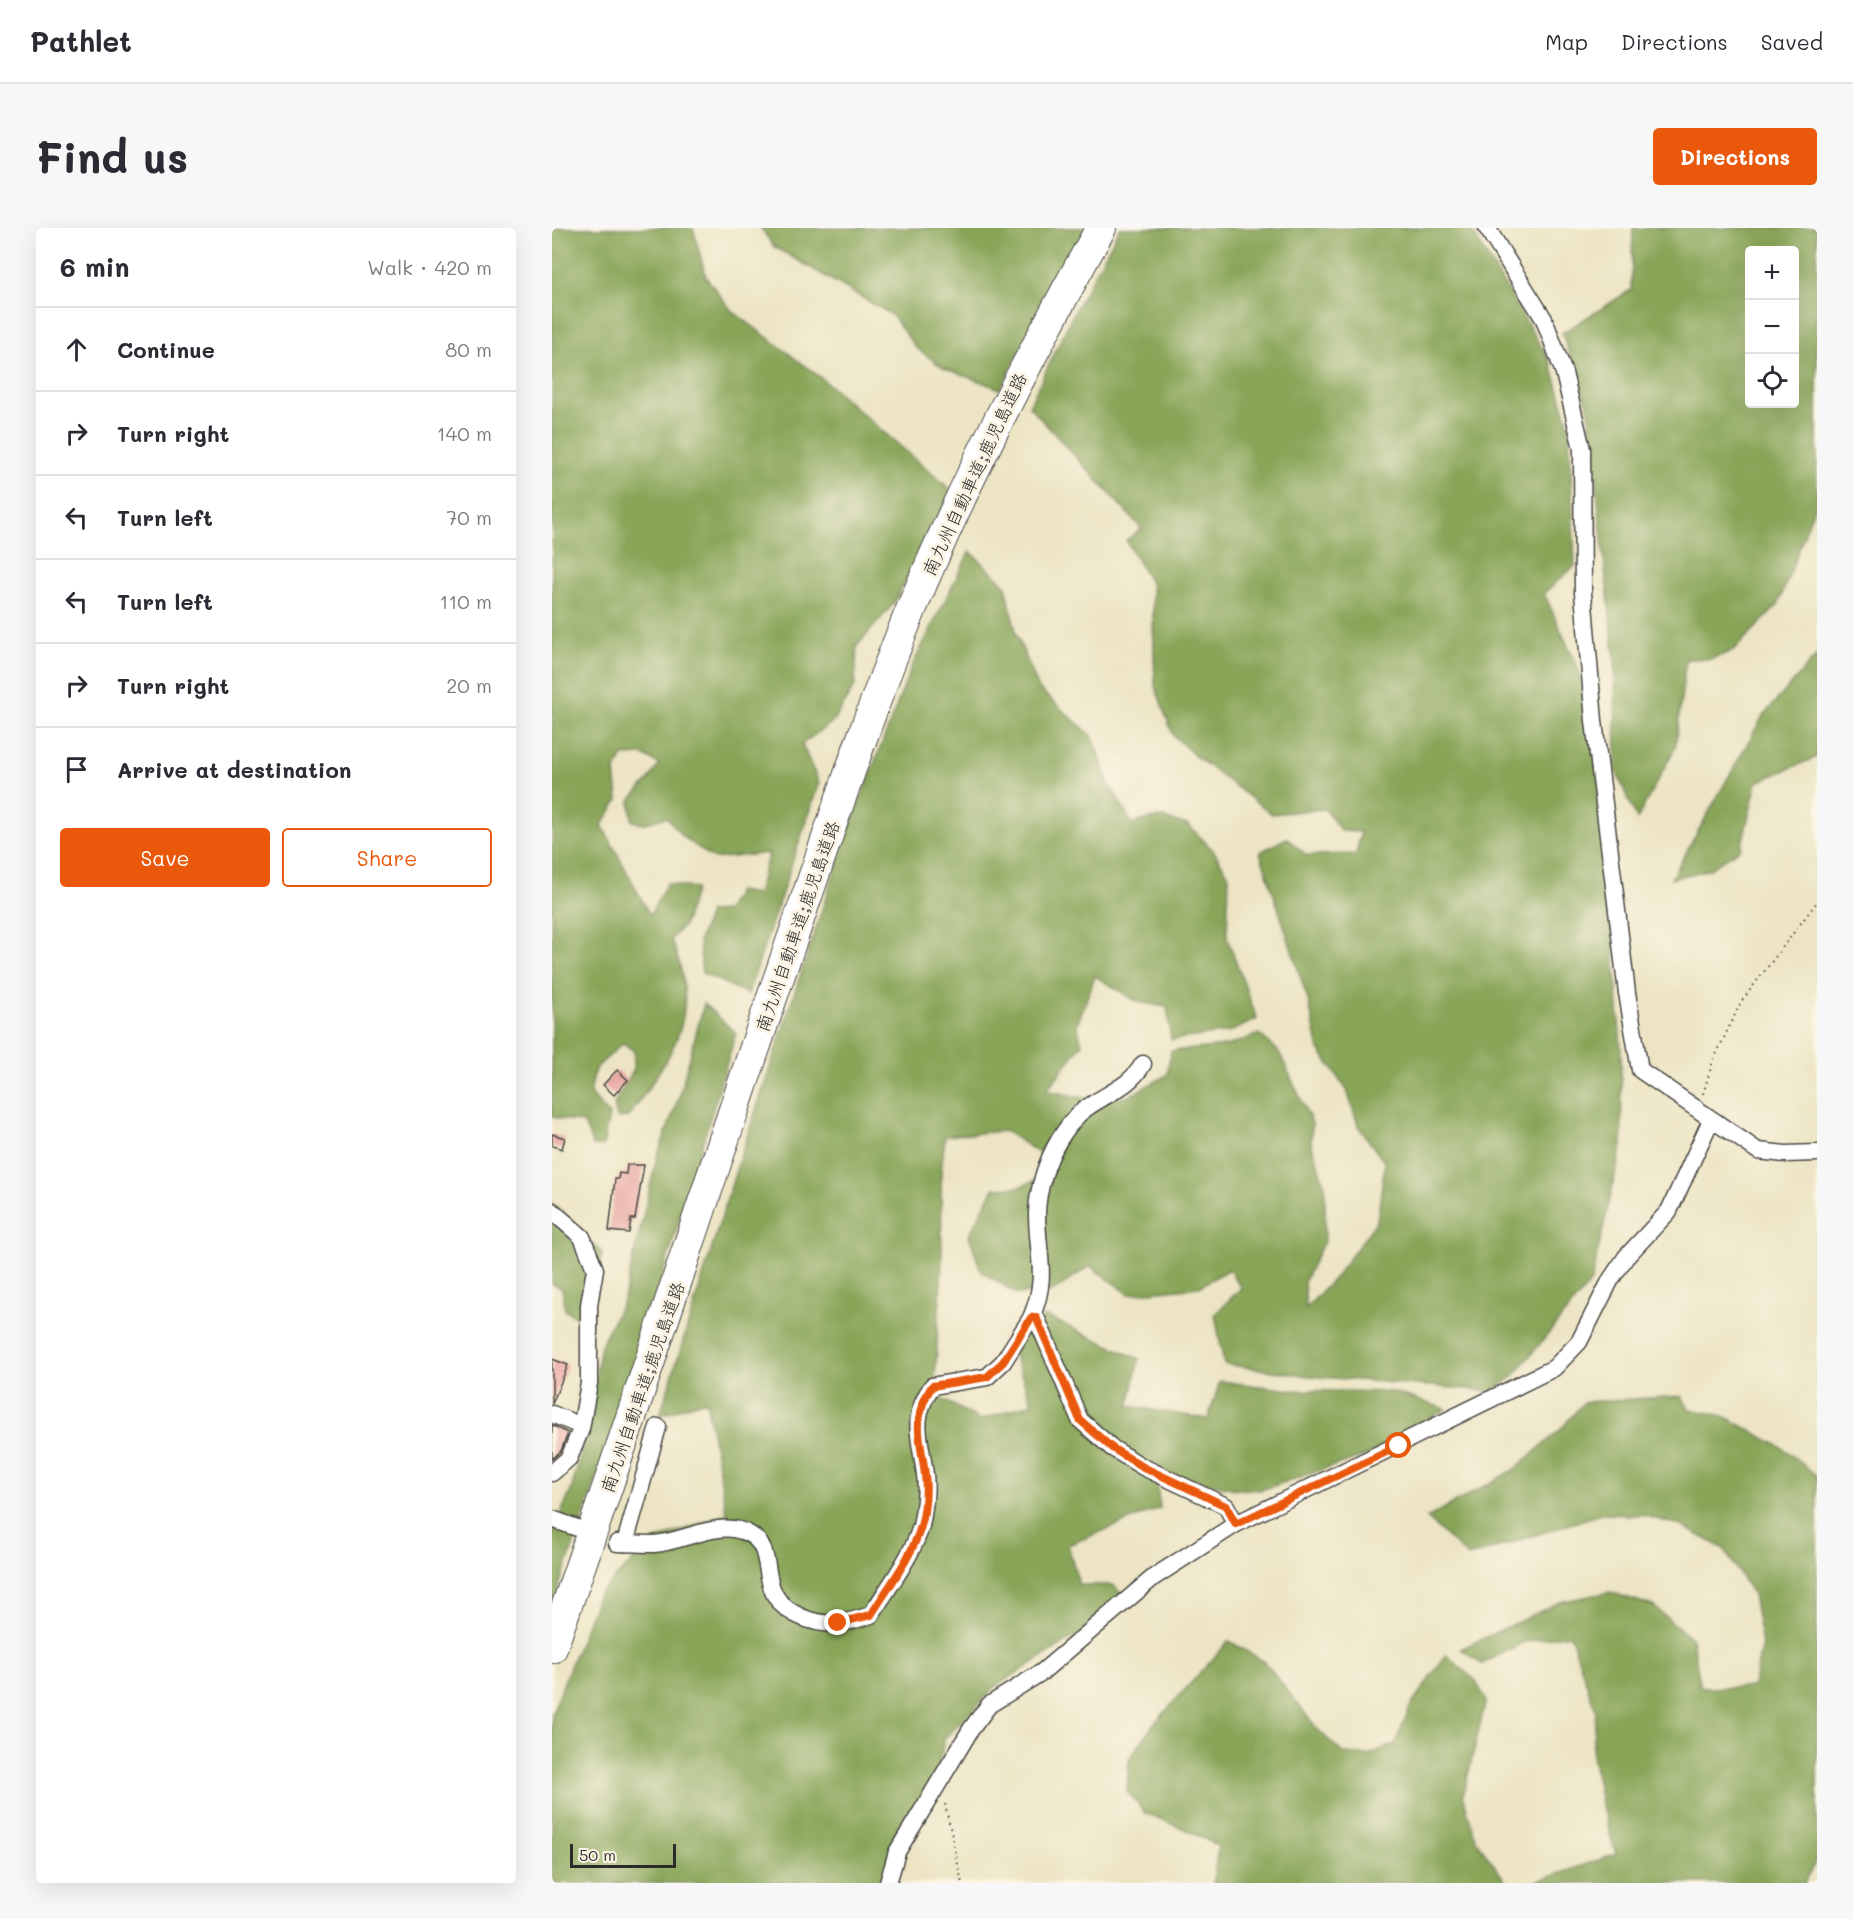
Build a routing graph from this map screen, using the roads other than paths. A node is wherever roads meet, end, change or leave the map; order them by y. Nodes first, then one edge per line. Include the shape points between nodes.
1 (1101, 228) edge
2 (1487, 228) edge
3 (1143, 1064) dead end
4 (1709, 1118) junction
5 (1817, 1153) edge
6 (552, 1211) edge
7 (1031, 1318) junction
8 (552, 1414) edge
9 (581, 1426) junction
10 (658, 1427) dead end
11 (552, 1473) edge
12 (552, 1519) edge
13 (1236, 1524) junction
14 (583, 1530) dead end
15 (552, 1648) edge
16 (888, 1883) edge

1 - 15 highway, 南九州自動車道;鹿児島道路 via 1025,367 912,608 826,839
2 - 4 street via 1544,318 1564,373 1582,449 1583,593 1594,721 1640,1070
3 - 7 street via 1135,1078 1078,1115 1059,1141 1039,1192 1037,1215 1043,1271 1039,1299
4 - 5 street via 1758,1151
4 - 13 street via 1669,1211 1626,1257 1579,1342 1554,1368
6 - 9 street via 582,1237 595,1269 589,1305 589,1383
7 - 10 street via 1003,1362 987,1377 932,1386 923,1399 917,1434 926,1477 921,1526 871,1615 838,1623 807,1619 785,1608 773,1591 766,1555 757,1539 728,1527 656,1544 621,1543
7 - 13 street via 1036,1317 1080,1420 1112,1448 1143,1467 1226,1506
8 - 9 street
9 - 11 street via 569,1458
12 - 14 street
13 - 16 street via 1154,1577 1042,1672 989,1705 897,1852

